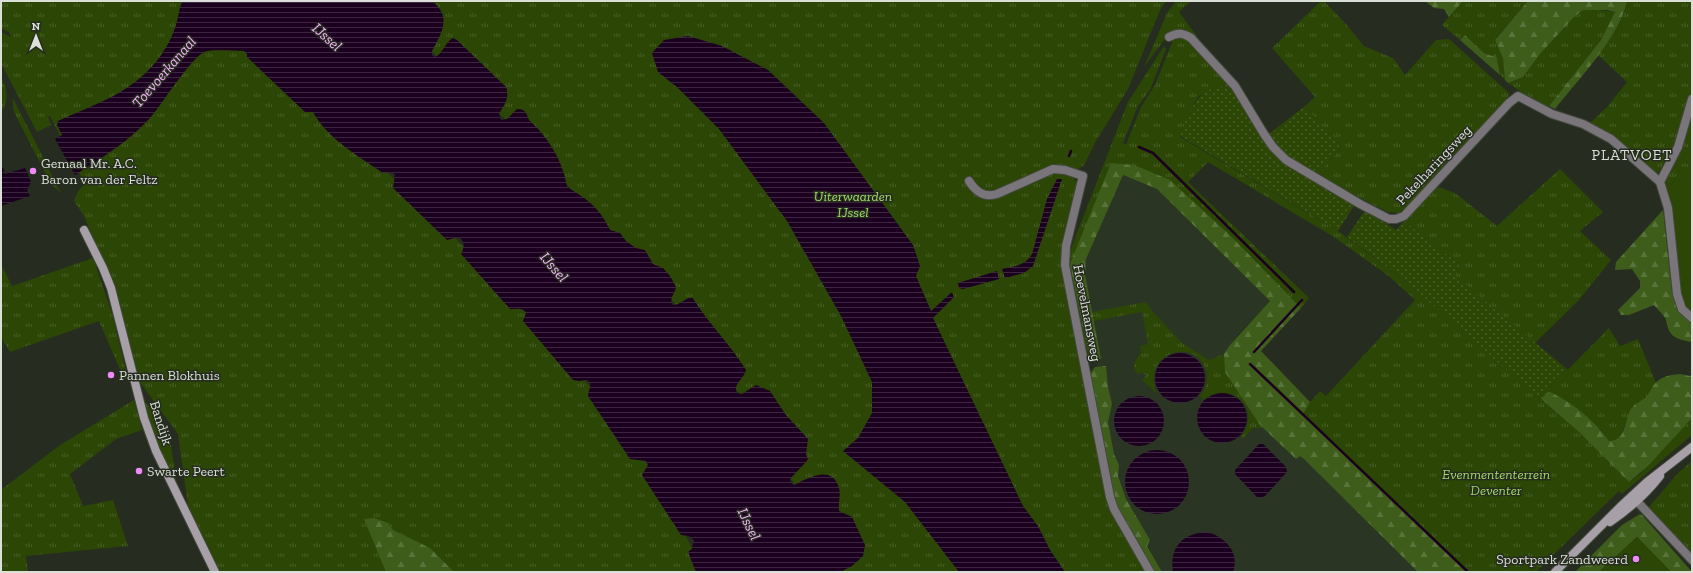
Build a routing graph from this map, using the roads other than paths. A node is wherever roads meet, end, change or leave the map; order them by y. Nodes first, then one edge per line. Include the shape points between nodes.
1 (1169, 37) dead end
2 (1692, 99) edge
3 (969, 181) dead end
4 (1660, 182) junction
5 (84, 230) dead end
6 (1692, 318) edge
7 (1692, 447) edge
8 (1634, 498) junction
9 (1692, 560) edge
10 (215, 572) edge
11 (1150, 572) edge
12 (1555, 572) edge

1 - 4 street, Pekelharingsweg via 1178,33 1191,38 1235,86 1264,134 1286,160 1390,219 1404,216 1509,102 1518,96 1552,114 1583,124 1611,139
2 - 4 street via 1678,147
3 - 11 street, Hoevelmansweg via 977,192 990,196 1053,169 1083,176 1066,246 1065,265 1110,497 1114,509
4 - 6 street via 1668,208 1677,294 1682,309
5 - 10 street, Bandijk via 111,288 144,418 156,451
7 - 8 street via 1647,482
8 - 9 street
8 - 12 street

